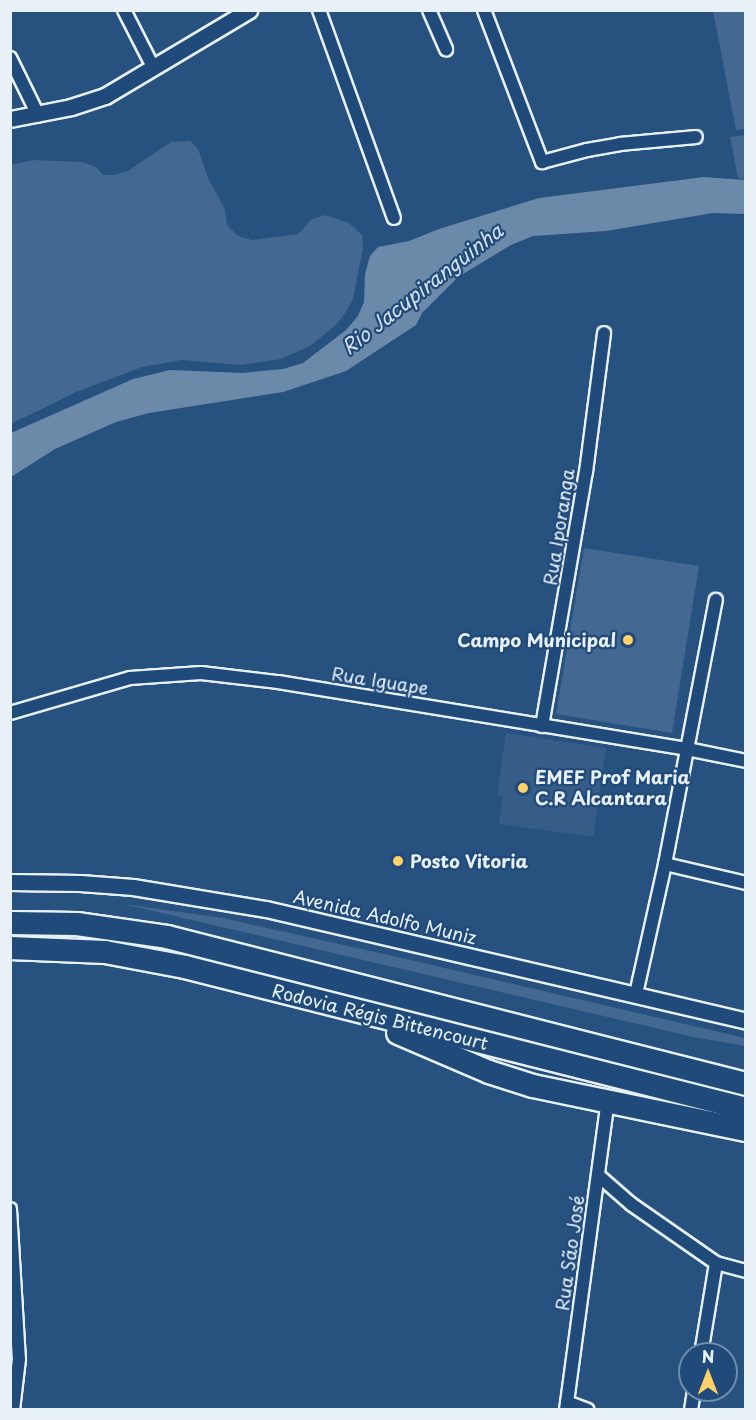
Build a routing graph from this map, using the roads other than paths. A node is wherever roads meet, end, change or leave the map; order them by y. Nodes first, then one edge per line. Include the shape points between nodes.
1 (124, 10) edge
2 (249, 10) edge
3 (319, 10) edge
4 (429, 10) edge
5 (484, 10) edge
6 (446, 49) dead end
7 (10, 58) edge
8 (153, 67) junction
9 (38, 115) junction
10 (10, 119) edge
11 (696, 137) dead end
12 (394, 218) dead end
13 (604, 333) dead end
14 (716, 600) dead end
15 (10, 713) edge
16 (542, 726) junction
17 (687, 749) junction
18 (746, 761) edge
19 (665, 864) junction
20 (10, 882) edge
21 (746, 883) edge
22 (10, 923) edge
23 (10, 948) edge
24 (636, 994) junction
25 (333, 1005) junction
26 (746, 1021) edge
27 (746, 1084) edge
28 (609, 1101) junction
29 (746, 1109) edge
30 (746, 1130) edge
31 (599, 1176) junction
32 (10, 1209) edge
33 (716, 1263) junction
34 (746, 1271) edge
35 (703, 1342) edge
36 (567, 1406) edge
37 (13, 1410) edge
38 (588, 1410) edge

1 - 8 street
2 - 8 street
3 - 12 street
4 - 6 street
5 - 11 street via 542,162 620,144
7 - 9 street
8 - 9 street via 105,96
9 - 10 street
13 - 16 street, Rua Iporanga via 584,483
14 - 17 street
15 - 16 street, Rua Iguape via 130,678 201,673
16 - 17 street, Rua Iguape
17 - 18 street, Rua Iguape
17 - 19 street
19 - 21 street
19 - 24 street
20 - 24 street, Avenida Adolfo Muniz via 80,883 184,894 266,909
22 - 27 highway, Rodovia Régis Bittencourt via 77,924 166,938
23 - 25 highway, Rodovia Régis Bittencourt via 105,952
24 - 26 street, Avenida Adolfo Muniz
25 - 28 highway via 489,1072 532,1086
25 - 29 highway, Rodovia Régis Bittencourt
28 - 30 highway
28 - 31 street, Rua São José
31 - 33 street via 631,1204
31 - 36 street, Rua São José
32 - 37 street via 20,1359
33 - 34 street
33 - 35 street
36 - 38 street

